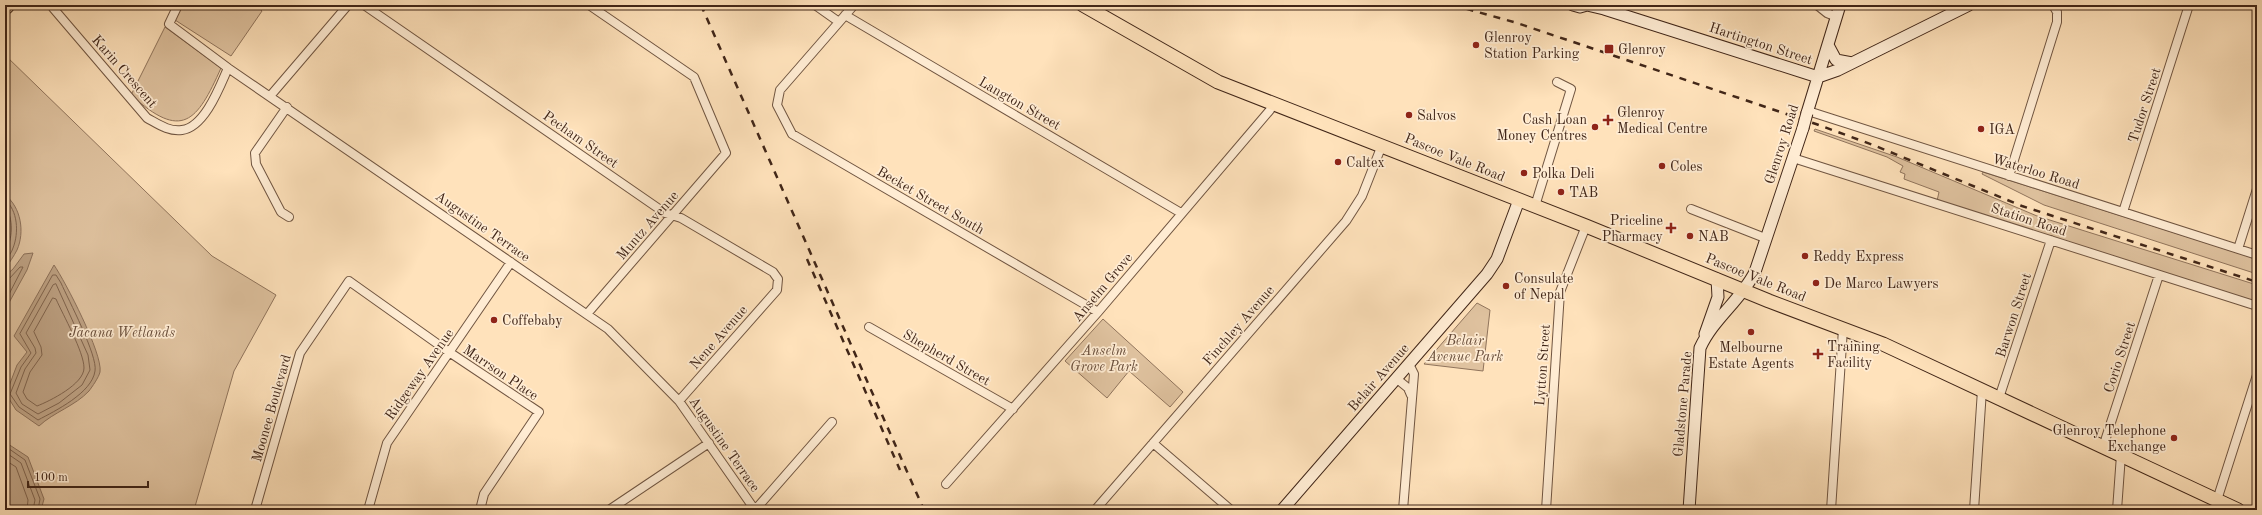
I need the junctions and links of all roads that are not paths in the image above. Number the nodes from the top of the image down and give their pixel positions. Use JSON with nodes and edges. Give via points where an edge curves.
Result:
{"nodes":[{"id":1,"x":7,"y":5,"type":"edge"},
{"id":2,"x":178,"y":5,"type":"edge"},
{"id":3,"x":348,"y":5,"type":"edge"},
{"id":4,"x":364,"y":5,"type":"edge"},
{"id":5,"x":589,"y":5,"type":"edge"},
{"id":6,"x":815,"y":5,"type":"edge"},
{"id":7,"x":854,"y":5,"type":"edge"},
{"id":8,"x":1083,"y":5,"type":"edge"},
{"id":9,"x":1573,"y":5,"type":"edge"},
{"id":10,"x":1587,"y":5,"type":"edge"},
{"id":11,"x":1817,"y":5,"type":"edge"},
{"id":12,"x":1840,"y":5,"type":"edge"},
{"id":13,"x":1969,"y":5,"type":"edge"},
{"id":14,"x":2054,"y":5,"type":"edge"},
{"id":15,"x":2189,"y":5,"type":"edge"},
{"id":16,"x":1602,"y":7,"type":"edge"},
{"id":17,"x":5,"y":8,"type":"edge"},
{"id":18,"x":53,"y":8,"type":"dead end"},
{"id":19,"x":1620,"y":9,"type":"edge"},
{"id":20,"x":1836,"y":17,"type":"junction"},
{"id":21,"x":842,"y":19,"type":"junction"},
{"id":22,"x":1828,"y":45,"type":"junction"},
{"id":23,"x":1852,"y":63,"type":"junction"},
{"id":24,"x":228,"y":68,"type":"junction"},
{"id":25,"x":1818,"y":77,"type":"junction"},
{"id":26,"x":1557,"y":82,"type":"dead end"},
{"id":27,"x":270,"y":95,"type":"junction"},
{"id":28,"x":1273,"y":103,"type":"junction"},
{"id":29,"x":287,"y":107,"type":"junction"},
{"id":30,"x":1808,"y":112,"type":"junction"},
{"id":31,"x":1382,"y":145,"type":"junction"},
{"id":32,"x":1793,"y":158,"type":"junction"},
{"id":33,"x":2009,"y":176,"type":"junction"},
{"id":34,"x":2257,"y":188,"type":"edge"},
{"id":35,"x":1519,"y":200,"type":"junction"},
{"id":36,"x":1535,"y":206,"type":"junction"},
{"id":37,"x":1691,"y":209,"type":"dead end"},
{"id":38,"x":2123,"y":212,"type":"junction"},
{"id":39,"x":1181,"y":213,"type":"junction"},
{"id":40,"x":673,"y":216,"type":"junction"},
{"id":41,"x":289,"y":217,"type":"dead end"},
{"id":42,"x":1586,"y":226,"type":"junction"},
{"id":43,"x":1766,"y":238,"type":"junction"},
{"id":44,"x":2051,"y":240,"type":"junction"},
{"id":45,"x":2238,"y":249,"type":"junction"},
{"id":46,"x":2257,"y":255,"type":"edge"},
{"id":47,"x":512,"y":262,"type":"junction"},
{"id":48,"x":2159,"y":275,"type":"junction"},
{"id":49,"x":1717,"y":279,"type":"junction"},
{"id":50,"x":777,"y":290,"type":"joint"},
{"id":51,"x":1744,"y":290,"type":"junction"},
{"id":52,"x":2257,"y":306,"type":"edge"},
{"id":53,"x":1098,"y":312,"type":"junction"},
{"id":54,"x":587,"y":314,"type":"junction"},
{"id":55,"x":869,"y":327,"type":"dead end"},
{"id":56,"x":1843,"y":329,"type":"junction"},
{"id":57,"x":1703,"y":342,"type":"junction"},
{"id":58,"x":449,"y":352,"type":"junction"},
{"id":59,"x":1409,"y":364,"type":"junction"},
{"id":60,"x":2257,"y":375,"type":"edge"},
{"id":61,"x":1397,"y":379,"type":"junction"},
{"id":62,"x":1982,"y":390,"type":"junction"},
{"id":63,"x":1411,"y":395,"type":"junction"},
{"id":64,"x":2000,"y":398,"type":"junction"},
{"id":65,"x":679,"y":402,"type":"junction"},
{"id":66,"x":1013,"y":409,"type":"junction"},
{"id":67,"x":832,"y":422,"type":"dead end"},
{"id":68,"x":709,"y":443,"type":"junction"},
{"id":69,"x":1153,"y":443,"type":"junction"},
{"id":70,"x":2103,"y":447,"type":"junction"},
{"id":71,"x":2121,"y":455,"type":"junction"},
{"id":72,"x":946,"y":484,"type":"dead end"},
{"id":73,"x":2217,"y":500,"type":"junction"},
{"id":74,"x":1283,"y":509,"type":"edge"},
{"id":75,"x":255,"y":510,"type":"edge"},
{"id":76,"x":368,"y":510,"type":"edge"},
{"id":77,"x":480,"y":510,"type":"edge"},
{"id":78,"x":609,"y":510,"type":"edge"},
{"id":79,"x":755,"y":510,"type":"edge"},
{"id":80,"x":1095,"y":510,"type":"edge"},
{"id":81,"x":1231,"y":510,"type":"edge"},
{"id":82,"x":1403,"y":510,"type":"edge"},
{"id":83,"x":1546,"y":510,"type":"edge"},
{"id":84,"x":1689,"y":510,"type":"edge"},
{"id":85,"x":1831,"y":510,"type":"edge"},
{"id":86,"x":1974,"y":510,"type":"edge"},
{"id":87,"x":2117,"y":510,"type":"edge"},
{"id":88,"x":2238,"y":510,"type":"edge"}],
"edges":[{"from":1,"to":17,"type":"highway"},
{"from":2,"to":24,"type":"street","name":"Augustine Terrace","via":[[169,24]]},
{"from":3,"to":27,"type":"street"},
{"from":4,"to":40,"type":"street","name":"Pecham Street"},
{"from":5,"to":40,"type":"street","name":"Muntz Avenue","via":[[694,77],[726,153]]},
{"from":6,"to":21,"type":"street","name":"Langton Street"},
{"from":7,"to":21,"type":"street"},
{"from":8,"to":28,"type":"main road","name":"Pascoe Vale Road","via":[[1218,82]]},
{"from":9,"to":10,"type":"street","name":"Hartington Street","via":[[1580,8]]},
{"from":10,"to":16,"type":"street","name":"Hartington Street"},
{"from":11,"to":20,"type":"street"},
{"from":12,"to":20,"type":"street","name":"Glenroy Road"},
{"from":13,"to":23,"type":"street"},
{"from":14,"to":33,"type":"street","via":[[2058,16],[2057,22]]},
{"from":15,"to":38,"type":"street","name":"Tudor Street"},
{"from":16,"to":19,"type":"street","name":"Hartington Street"},
{"from":18,"to":24,"type":"street","name":"Karin Crescent","via":[[147,118],[166,128],[182,130],[195,123],[208,110]]},
{"from":19,"to":25,"type":"street","name":"Hartington Street"},
{"from":20,"to":22,"type":"street","name":"Glenroy Road"},
{"from":21,"to":39,"type":"street","name":"Langton Street"},
{"from":21,"to":53,"type":"street","name":"Becket Street South","via":[[780,90],[776,105],[792,134]]},
{"from":22,"to":23,"type":"street","via":[[1836,60]]},
{"from":22,"to":25,"type":"street","name":"Glenroy Road"},
{"from":23,"to":25,"type":"street"},
{"from":24,"to":27,"type":"street","name":"Augustine Terrace"},
{"from":25,"to":30,"type":"street","name":"Glenroy Road"},
{"from":26,"to":36,"type":"street","via":[[1571,89]]},
{"from":27,"to":29,"type":"street","name":"Augustine Terrace"},
{"from":28,"to":31,"type":"main road","name":"Pascoe Vale Road"},
{"from":28,"to":39,"type":"street","name":"Anselm Grove","via":[[1270,110]]},
{"from":29,"to":41,"type":"street","via":[[255,153],[256,164],[281,212]]},
{"from":29,"to":47,"type":"street","name":"Augustine Terrace"},
{"from":30,"to":32,"type":"street","name":"Glenroy Road","bridge":true},
{"from":30,"to":33,"type":"street","name":"Waterloo Road"},
{"from":31,"to":35,"type":"main road","name":"Pascoe Vale Road"},
{"from":31,"to":69,"type":"street","name":"Finchley Avenue","via":[[1362,196],[1346,221]]},
{"from":32,"to":43,"type":"street","name":"Glenroy Road"},
{"from":32,"to":44,"type":"street","name":"Station Road"},
{"from":33,"to":38,"type":"street","name":"Waterloo Road"},
{"from":34,"to":45,"type":"street"},
{"from":35,"to":36,"type":"main road","name":"Pascoe Vale Road"},
{"from":35,"to":59,"type":"street","name":"Belair Avenue","via":[[1492,267]]},
{"from":36,"to":42,"type":"main road","name":"Pascoe Vale Road"},
{"from":37,"to":43,"type":"street"},
{"from":38,"to":45,"type":"street","name":"Waterloo Road"},
{"from":39,"to":53,"type":"street","name":"Anselm Grove"},
{"from":40,"to":50,"type":"street","name":"Pecham Street","via":[[681,218],[773,272],[778,280]]},
{"from":40,"to":54,"type":"street","name":"Muntz Avenue"},
{"from":42,"to":49,"type":"main road","name":"Pascoe Vale Road"},
{"from":42,"to":83,"type":"street","name":"Lytton Street","via":[[1560,292]]},
{"from":43,"to":51,"type":"street","name":"Glenroy Road","via":[[1754,272]]},
{"from":44,"to":48,"type":"street","name":"Station Road"},
{"from":44,"to":64,"type":"street","name":"Barwon Street"},
{"from":45,"to":46,"type":"street","name":"Waterloo Road"},
{"from":47,"to":54,"type":"street","name":"Augustine Terrace"},
{"from":47,"to":58,"type":"street","name":"Ridgeway Avenue"},
{"from":48,"to":52,"type":"street","name":"Station Road"},
{"from":48,"to":70,"type":"street","name":"Corio Street"},
{"from":49,"to":51,"type":"main road","name":"Pascoe Vale Road"},
{"from":49,"to":57,"type":"street","via":[[1718,297]]},
{"from":50,"to":65,"type":"street","name":"Nene Avenue"},
{"from":51,"to":56,"type":"main road","name":"Pascoe Vale Road"},
{"from":51,"to":57,"type":"street","name":"Gladstone Parade"},
{"from":53,"to":66,"type":"street","name":"Anselm Grove"},
{"from":54,"to":65,"type":"street","name":"Augustine Terrace","via":[[608,329]]},
{"from":55,"to":66,"type":"street","name":"Shepherd Street"},
{"from":56,"to":62,"type":"main road","name":"Pascoe Vale Road","via":[[1883,344]]},
{"from":56,"to":85,"type":"street"},
{"from":57,"to":84,"type":"street","name":"Gladstone Parade","via":[[1699,354]]},
{"from":58,"to":75,"type":"street","name":"Moonee Boulevard","via":[[349,281],[300,353]]},
{"from":58,"to":76,"type":"street","name":"Ridgeway Avenue","via":[[386,443]]},
{"from":58,"to":77,"type":"street","name":"Marrson Place","via":[[540,412],[484,494]]},
{"from":59,"to":61,"type":"street","name":"Belair Avenue"},
{"from":59,"to":63,"type":"street","via":[[1414,374]]},
{"from":60,"to":73,"type":"street"},
{"from":61,"to":63,"type":"street","via":[[1408,388]]},
{"from":61,"to":74,"type":"street","name":"Belair Avenue"},
{"from":62,"to":64,"type":"main road","name":"Pascoe Vale Road"},
{"from":62,"to":86,"type":"street"},
{"from":63,"to":82,"type":"street"},
{"from":64,"to":70,"type":"main road","name":"Pascoe Vale Road"},
{"from":65,"to":68,"type":"street","name":"Augustine Terrace"},
{"from":66,"to":72,"type":"street","name":"Anselm Grove"},
{"from":67,"to":79,"type":"street"},
{"from":68,"to":78,"type":"street"},
{"from":68,"to":79,"type":"street","name":"Augustine Terrace"},
{"from":69,"to":80,"type":"street","name":"Finchley Avenue"},
{"from":69,"to":81,"type":"street"},
{"from":70,"to":71,"type":"main road","name":"Pascoe Vale Road"},
{"from":71,"to":73,"type":"main road","name":"Pascoe Vale Road"},
{"from":71,"to":87,"type":"street"},
{"from":73,"to":88,"type":"main road","name":"Pascoe Vale Road"}]}
